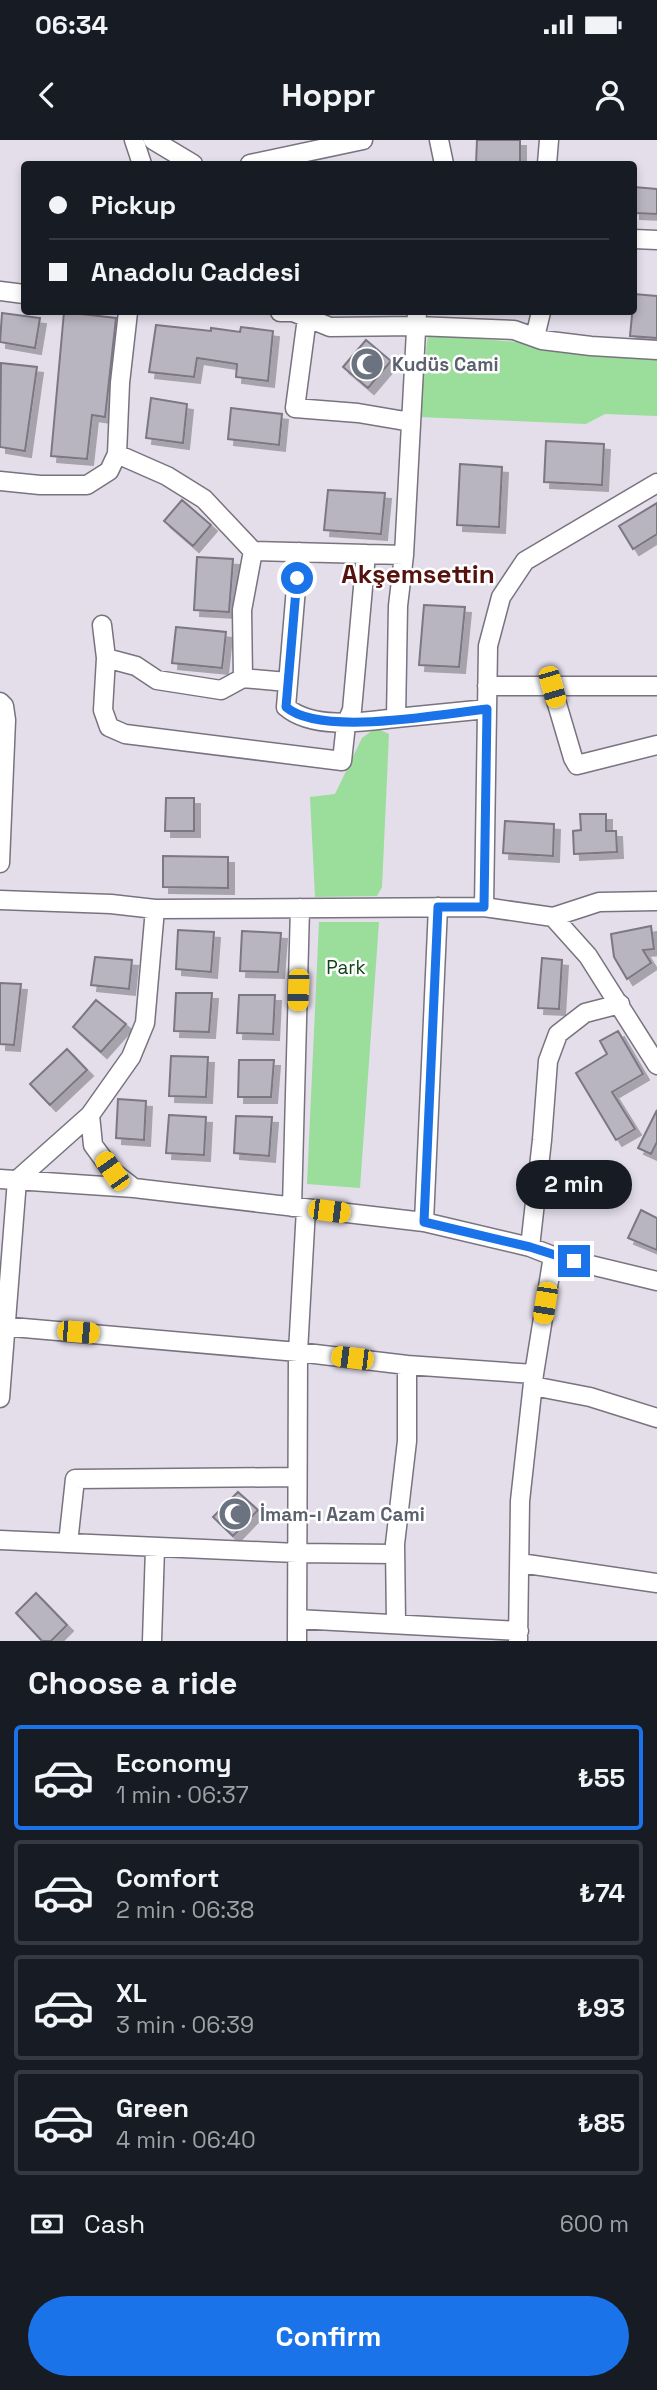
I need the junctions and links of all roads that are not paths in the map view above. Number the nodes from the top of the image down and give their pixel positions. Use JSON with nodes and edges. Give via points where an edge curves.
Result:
{"nodes":[{"id":1,"x":134,"y":140,"type":"edge"},
{"id":2,"x":153,"y":140,"type":"edge"},
{"id":3,"x":363,"y":140,"type":"edge"},
{"id":4,"x":439,"y":140,"type":"edge"},
{"id":5,"x":549,"y":140,"type":"edge"},
{"id":6,"x":141,"y":161,"type":"edge"},
{"id":7,"x":188,"y":161,"type":"edge"},
{"id":8,"x":264,"y":161,"type":"edge"},
{"id":9,"x":443,"y":161,"type":"edge"},
{"id":10,"x":547,"y":161,"type":"edge"},
{"id":11,"x":637,"y":239,"type":"edge"},
{"id":12,"x":657,"y":240,"type":"edge"},
{"id":13,"x":0,"y":291,"type":"edge"},
{"id":14,"x":21,"y":294,"type":"edge"},
{"id":15,"x":128,"y":315,"type":"edge"},
{"id":16,"x":300,"y":315,"type":"edge"},
{"id":17,"x":540,"y":315,"type":"edge"},
{"id":18,"x":307,"y":318,"type":"junction"},
{"id":19,"x":416,"y":319,"type":"edge"},
{"id":20,"x":535,"y":337,"type":"junction"},
{"id":21,"x":657,"y":350,"type":"edge"},
{"id":22,"x":411,"y":422,"type":"junction"},
{"id":23,"x":117,"y":454,"type":"junction"},
{"id":24,"x":0,"y":481,"type":"edge"},
{"id":25,"x":657,"y":483,"type":"edge"},
{"id":26,"x":253,"y":551,"type":"junction"},
{"id":27,"x":299,"y":552,"type":"junction"},
{"id":28,"x":366,"y":554,"type":"junction"},
{"id":29,"x":404,"y":555,"type":"junction"},
{"id":30,"x":102,"y":625,"type":"dead end"},
{"id":31,"x":106,"y":658,"type":"junction"},
{"id":32,"x":243,"y":678,"type":"junction"},
{"id":33,"x":287,"y":682,"type":"junction"},
{"id":34,"x":487,"y":686,"type":"junction"},
{"id":35,"x":657,"y":686,"type":"edge"},
{"id":36,"x":552,"y":687,"type":"junction"},
{"id":37,"x":0,"y":702,"type":"edge"},
{"id":38,"x":487,"y":709,"type":"junction"},
{"id":39,"x":397,"y":718,"type":"junction"},
{"id":40,"x":346,"y":724,"type":"junction"},
{"id":41,"x":657,"y":745,"type":"edge"},
{"id":42,"x":0,"y":863,"type":"edge"},
{"id":43,"x":0,"y":900,"type":"edge"},
{"id":44,"x":657,"y":901,"type":"edge"},
{"id":45,"x":438,"y":907,"type":"junction"},
{"id":46,"x":484,"y":907,"type":"junction"},
{"id":47,"x":300,"y":908,"type":"junction"},
{"id":48,"x":155,"y":909,"type":"junction"},
{"id":49,"x":553,"y":917,"type":"junction"},
{"id":50,"x":620,"y":1004,"type":"junction"},
{"id":51,"x":657,"y":1065,"type":"edge"},
{"id":52,"x":90,"y":1115,"type":"junction"},
{"id":53,"x":8,"y":1180,"type":"edge"},
{"id":54,"x":134,"y":1188,"type":"junction"},
{"id":55,"x":299,"y":1208,"type":"junction"},
{"id":56,"x":424,"y":1222,"type":"junction"},
{"id":57,"x":530,"y":1247,"type":"junction"},
{"id":58,"x":553,"y":1256,"type":"junction"},
{"id":59,"x":657,"y":1281,"type":"edge"},
{"id":60,"x":3,"y":1326,"type":"edge"},
{"id":61,"x":298,"y":1352,"type":"junction"},
{"id":62,"x":407,"y":1365,"type":"junction"},
{"id":63,"x":533,"y":1380,"type":"junction"},
{"id":64,"x":0,"y":1398,"type":"edge"},
{"id":65,"x":657,"y":1418,"type":"edge"},
{"id":66,"x":297,"y":1478,"type":"junction"},
{"id":67,"x":0,"y":1540,"type":"edge"},
{"id":68,"x":68,"y":1543,"type":"junction"},
{"id":69,"x":155,"y":1548,"type":"junction"},
{"id":70,"x":297,"y":1553,"type":"junction"},
{"id":71,"x":395,"y":1554,"type":"junction"},
{"id":72,"x":520,"y":1563,"type":"junction"},
{"id":73,"x":657,"y":1583,"type":"edge"},
{"id":74,"x":297,"y":1619,"type":"junction"},
{"id":75,"x":396,"y":1624,"type":"junction"},
{"id":76,"x":519,"y":1636,"type":"edge"},
{"id":77,"x":152,"y":1641,"type":"edge"},
{"id":78,"x":297,"y":1641,"type":"edge"}],
"edges":[{"from":1,"to":6,"type":"street"},
{"from":2,"to":7,"type":"street"},
{"from":3,"to":8,"type":"street"},
{"from":4,"to":9,"type":"street"},
{"from":5,"to":10,"type":"street"},
{"from":11,"to":12,"type":"street"},
{"from":13,"to":14,"type":"street"},
{"from":15,"to":23,"type":"street"},
{"from":16,"to":18,"type":"street"},
{"from":17,"to":20,"type":"street"},
{"from":18,"to":19,"type":"street","via":[[330,327]]},
{"from":18,"to":22,"type":"street","via":[[295,408]]},
{"from":19,"to":20,"type":"street","via":[[514,330]]},
{"from":19,"to":22,"type":"street"},
{"from":20,"to":21,"type":"street"},
{"from":22,"to":29,"type":"street"},
{"from":23,"to":24,"type":"street","via":[[109,471],[87,485]]},
{"from":23,"to":26,"type":"street","via":[[204,499]]},
{"from":25,"to":34,"type":"street","via":[[525,561],[500,597],[488,646]]},
{"from":26,"to":27,"type":"street"},
{"from":26,"to":32,"type":"street","via":[[243,610]]},
{"from":27,"to":28,"type":"street"},
{"from":27,"to":33,"type":"street"},
{"from":28,"to":29,"type":"street"},
{"from":28,"to":40,"type":"street","via":[[352,710]]},
{"from":29,"to":39,"type":"street","via":[[398,606]]},
{"from":30,"to":31,"type":"street"},
{"from":31,"to":32,"type":"street","via":[[136,666],[157,680],[221,690]]},
{"from":31,"to":40,"type":"street","via":[[103,710],[109,727],[125,734],[342,761]]},
{"from":32,"to":33,"type":"street"},
{"from":33,"to":40,"type":"street","via":[[286,707],[296,716]]},
{"from":34,"to":36,"type":"street"},
{"from":34,"to":38,"type":"street"},
{"from":35,"to":36,"type":"street"},
{"from":36,"to":41,"type":"street","via":[[577,765]]},
{"from":37,"to":42,"type":"street","via":[[6,720]]},
{"from":38,"to":39,"type":"street"},
{"from":38,"to":46,"type":"street"},
{"from":39,"to":40,"type":"street"},
{"from":43,"to":48,"type":"street"},
{"from":44,"to":49,"type":"street","via":[[599,902]]},
{"from":45,"to":46,"type":"street"},
{"from":45,"to":47,"type":"street"},
{"from":45,"to":56,"type":"street"},
{"from":46,"to":49,"type":"street"},
{"from":47,"to":48,"type":"street"},
{"from":47,"to":55,"type":"street"},
{"from":48,"to":52,"type":"street","via":[[145,1023],[131,1057]]},
{"from":49,"to":50,"type":"street","via":[[588,956]]},
{"from":50,"to":51,"type":"street"},
{"from":50,"to":57,"type":"street","via":[[585,1013],[558,1034],[548,1061]]},
{"from":52,"to":53,"type":"street"},
{"from":52,"to":54,"type":"street","via":[[93,1145],[112,1171]]},
{"from":53,"to":54,"type":"street"},
{"from":53,"to":60,"type":"street"},
{"from":54,"to":55,"type":"street"},
{"from":55,"to":56,"type":"street"},
{"from":55,"to":61,"type":"street"},
{"from":56,"to":57,"type":"street"},
{"from":57,"to":58,"type":"street"},
{"from":58,"to":59,"type":"street"},
{"from":58,"to":63,"type":"street"},
{"from":60,"to":61,"type":"street"},
{"from":60,"to":64,"type":"street"},
{"from":61,"to":62,"type":"street"},
{"from":61,"to":66,"type":"street"},
{"from":62,"to":63,"type":"street"},
{"from":62,"to":71,"type":"street","via":[[407,1441]]},
{"from":63,"to":65,"type":"street"},
{"from":63,"to":72,"type":"street","via":[[520,1501]]},
{"from":66,"to":68,"type":"street","via":[[75,1479]]},
{"from":66,"to":70,"type":"street"},
{"from":67,"to":68,"type":"street"},
{"from":68,"to":69,"type":"street"},
{"from":69,"to":70,"type":"street"},
{"from":69,"to":77,"type":"street"},
{"from":70,"to":71,"type":"street"},
{"from":70,"to":74,"type":"street"},
{"from":71,"to":75,"type":"street"},
{"from":72,"to":73,"type":"street"},
{"from":72,"to":76,"type":"street"},
{"from":74,"to":75,"type":"street"},
{"from":74,"to":78,"type":"street"},
{"from":75,"to":76,"type":"street"}]}
